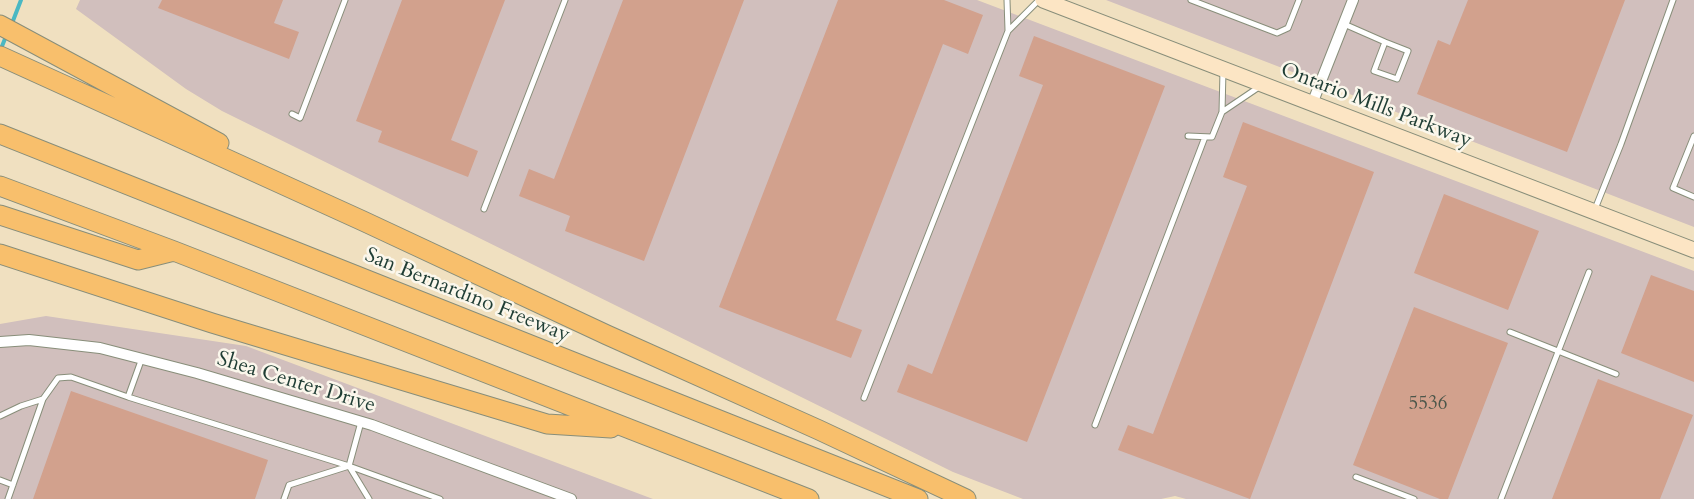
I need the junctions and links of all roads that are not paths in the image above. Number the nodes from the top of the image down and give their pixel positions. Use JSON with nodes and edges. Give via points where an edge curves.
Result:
{"nodes":[{"id":1,"x":345,"y":0,"type":"edge"},
{"id":2,"x":564,"y":0,"type":"edge"},
{"id":3,"x":1007,"y":0,"type":"edge"},
{"id":4,"x":1039,"y":0,"type":"edge"},
{"id":5,"x":1043,"y":0,"type":"edge"},
{"id":6,"x":1191,"y":0,"type":"edge"},
{"id":7,"x":1299,"y":0,"type":"edge"},
{"id":8,"x":1353,"y":0,"type":"edge"},
{"id":9,"x":1673,"y":0,"type":"edge"},
{"id":10,"x":1343,"y":24,"type":"junction"},
{"id":11,"x":0,"y":25,"type":"edge"},
{"id":12,"x":1008,"y":31,"type":"junction"},
{"id":13,"x":1385,"y":42,"type":"junction"},
{"id":14,"x":0,"y":56,"type":"edge"},
{"id":15,"x":1223,"y":69,"type":"junction"},
{"id":16,"x":1262,"y":84,"type":"junction"},
{"id":17,"x":1312,"y":104,"type":"junction"},
{"id":18,"x":1222,"y":112,"type":"junction"},
{"id":19,"x":292,"y":114,"type":"dead end"},
{"id":20,"x":1188,"y":136,"type":"dead end"},
{"id":21,"x":1204,"y":136,"type":"junction"},
{"id":22,"x":1694,"y":136,"type":"edge"},
{"id":23,"x":6,"y":137,"type":"edge"},
{"id":24,"x":0,"y":186,"type":"edge"},
{"id":25,"x":1694,"y":197,"type":"edge"},
{"id":26,"x":484,"y":209,"type":"dead end"},
{"id":27,"x":1594,"y":212,"type":"junction"},
{"id":28,"x":0,"y":215,"type":"edge"},
{"id":29,"x":363,"y":221,"type":"junction"},
{"id":30,"x":1694,"y":250,"type":"edge"},
{"id":31,"x":174,"y":251,"type":"junction"},
{"id":32,"x":0,"y":254,"type":"edge"},
{"id":33,"x":1589,"y":272,"type":"dead end"},
{"id":34,"x":1510,"y":332,"type":"dead end"},
{"id":35,"x":0,"y":342,"type":"edge"},
{"id":36,"x":1558,"y":351,"type":"junction"},
{"id":37,"x":142,"y":358,"type":"junction"},
{"id":38,"x":1616,"y":374,"type":"dead end"},
{"id":39,"x":128,"y":397,"type":"junction"},
{"id":40,"x":864,"y":398,"type":"dead end"},
{"id":41,"x":43,"y":399,"type":"junction"},
{"id":42,"x":0,"y":416,"type":"edge"},
{"id":43,"x":362,"y":422,"type":"junction"},
{"id":44,"x":1095,"y":425,"type":"dead end"},
{"id":45,"x":630,"y":429,"type":"junction"},
{"id":46,"x":349,"y":466,"type":"junction"},
{"id":47,"x":1356,"y":476,"type":"dead end"},
{"id":48,"x":0,"y":480,"type":"edge"},
{"id":49,"x":13,"y":485,"type":"junction"},
{"id":50,"x":8,"y":499,"type":"edge"},
{"id":51,"x":284,"y":499,"type":"edge"},
{"id":52,"x":369,"y":499,"type":"edge"},
{"id":53,"x":440,"y":499,"type":"edge"},
{"id":54,"x":571,"y":499,"type":"edge"},
{"id":55,"x":808,"y":499,"type":"edge"},
{"id":56,"x":918,"y":499,"type":"edge"},
{"id":57,"x":966,"y":499,"type":"edge"},
{"id":58,"x":1414,"y":499,"type":"edge"},
{"id":59,"x":1501,"y":499,"type":"edge"}],
"edges":[{"from":1,"to":19,"type":"lane","via":[[300,118]]},
{"from":2,"to":26,"type":"lane"},
{"from":3,"to":12,"type":"lane"},
{"from":4,"to":12,"type":"lane"},
{"from":5,"to":15,"type":"main road","name":"Ontario Mills Parkway"},
{"from":6,"to":7,"type":"lane","via":[[1277,33],[1288,28]]},
{"from":8,"to":10,"type":"street"},
{"from":9,"to":27,"type":"lane"},
{"from":10,"to":13,"type":"lane"},
{"from":10,"to":17,"type":"street"},
{"from":11,"to":29,"type":"highway"},
{"from":12,"to":40,"type":"lane"},
{"from":13,"to":13,"type":"lane","via":[[1408,51],[1396,79],[1374,71]]},
{"from":14,"to":29,"type":"highway"},
{"from":15,"to":16,"type":"main road","name":"Ontario Mills Parkway"},
{"from":15,"to":18,"type":"lane"},
{"from":16,"to":17,"type":"main road","name":"Ontario Mills Parkway"},
{"from":16,"to":18,"type":"lane"},
{"from":17,"to":27,"type":"main road","name":"Ontario Mills Parkway"},
{"from":18,"to":21,"type":"lane","via":[[1212,137]]},
{"from":20,"to":21,"type":"lane"},
{"from":21,"to":44,"type":"lane"},
{"from":22,"to":25,"type":"lane","via":[[1673,188]]},
{"from":23,"to":56,"type":"highway","name":"San Bernardino Freeway"},
{"from":24,"to":31,"type":"highway"},
{"from":27,"to":30,"type":"main road","name":"Ontario Mills Parkway"},
{"from":28,"to":31,"type":"highway","via":[[138,260]]},
{"from":29,"to":57,"type":"highway"},
{"from":31,"to":45,"type":"highway"},
{"from":32,"to":45,"type":"highway","via":[[212,323],[547,424]]},
{"from":33,"to":36,"type":"lane"},
{"from":34,"to":36,"type":"lane"},
{"from":35,"to":37,"type":"street","name":"Shea Center Drive","via":[[29,340],[100,348]]},
{"from":36,"to":38,"type":"lane"},
{"from":36,"to":59,"type":"lane"},
{"from":37,"to":39,"type":"lane"},
{"from":37,"to":43,"type":"street","name":"Shea Center Drive"},
{"from":39,"to":41,"type":"lane","via":[[71,377],[58,378]]},
{"from":39,"to":46,"type":"lane"},
{"from":41,"to":42,"type":"lane"},
{"from":41,"to":49,"type":"lane"},
{"from":43,"to":46,"type":"lane"},
{"from":43,"to":54,"type":"street","name":"Shea Center Drive"},
{"from":45,"to":55,"type":"highway"},
{"from":46,"to":51,"type":"lane","via":[[289,485]]},
{"from":46,"to":52,"type":"lane"},
{"from":46,"to":53,"type":"lane"},
{"from":47,"to":58,"type":"lane"},
{"from":48,"to":49,"type":"lane"},
{"from":49,"to":50,"type":"lane"}]}
